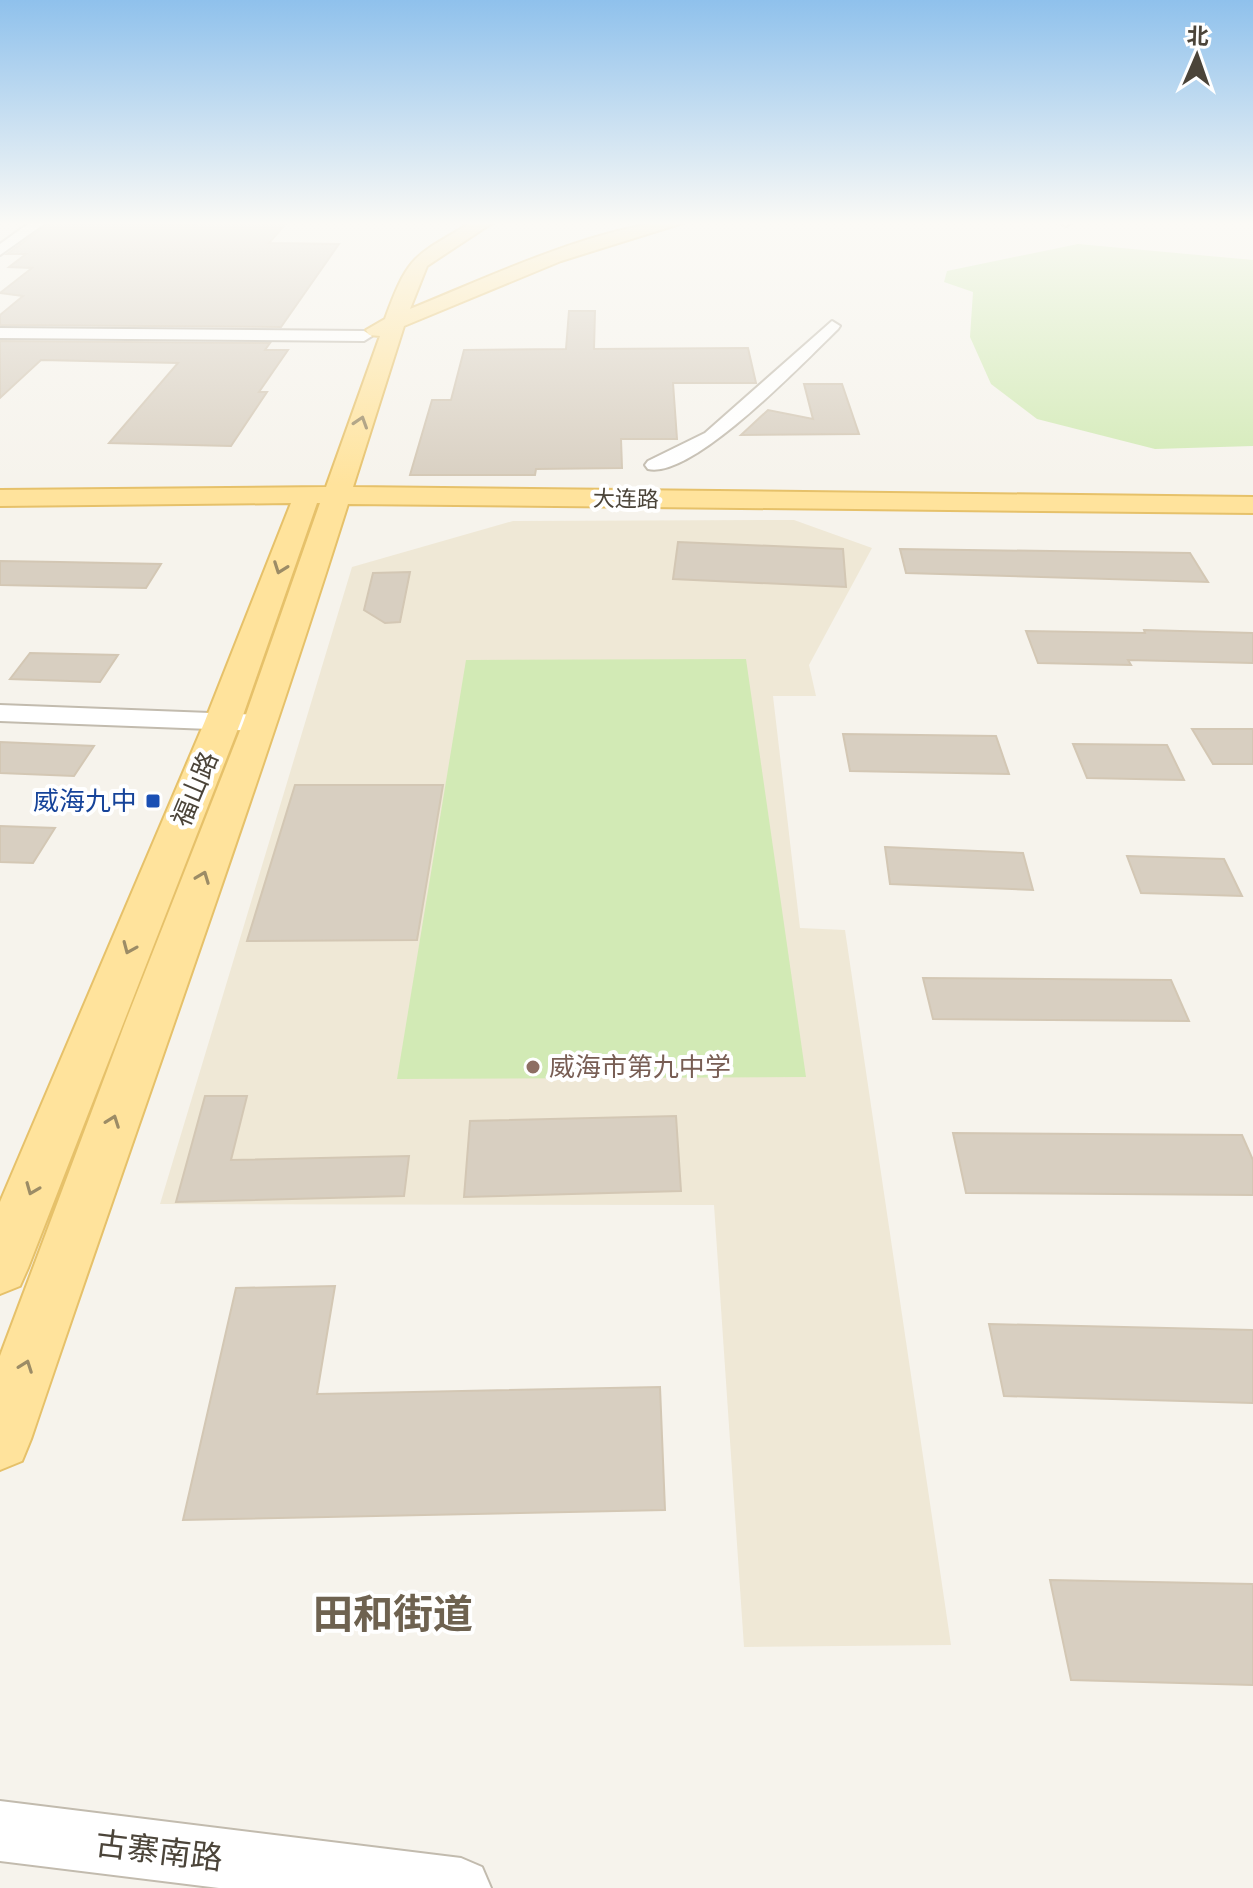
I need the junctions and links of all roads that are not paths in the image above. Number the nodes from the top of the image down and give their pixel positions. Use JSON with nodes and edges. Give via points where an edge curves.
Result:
{"nodes":[{"id":1,"x":387,"y":309,"type":"edge"},
{"id":2,"x":414,"y":309,"type":"edge"},
{"id":3,"x":377,"y":323,"type":"junction"},
{"id":4,"x":832,"y":326,"type":"dead end"},
{"id":5,"x":0,"y":333,"type":"edge"},
{"id":6,"x":354,"y":364,"type":"dead end"},
{"id":7,"x":655,"y":465,"type":"dead end"},
{"id":8,"x":320,"y":488,"type":"junction"},
{"id":9,"x":0,"y":498,"type":"edge"},
{"id":10,"x":1253,"y":505,"type":"edge"},
{"id":11,"x":0,"y":713,"type":"edge"},
{"id":12,"x":242,"y":722,"type":"junction"},
{"id":13,"x":0,"y":1268,"type":"edge"},
{"id":14,"x":0,"y":1439,"type":"edge"},
{"id":15,"x":0,"y":1831,"type":"edge"},
{"id":16,"x":461,"y":1888,"type":"edge"}],
"edges":[{"from":1,"to":3,"type":"main road"},
{"from":2,"to":3,"type":"main road"},
{"from":3,"to":5,"type":"street"},
{"from":3,"to":6,"type":"main road"},
{"from":8,"to":3,"type":"main road","name":"福山路","one_way":true},
{"from":4,"to":7,"type":"street","via":[[712,437]]},
{"from":8,"to":9,"type":"main road","name":"大连路"},
{"from":8,"to":10,"type":"main road","name":"大连路"},
{"from":8,"to":12,"type":"main road","name":"福山路"},
{"from":11,"to":12,"type":"street"},
{"from":12,"to":13,"type":"main road","name":"福山路","one_way":true},
{"from":14,"to":12,"type":"main road","one_way":true,"via":[[148,1023]]},
{"from":15,"to":16,"type":"street","name":"古寨南路"}]}
